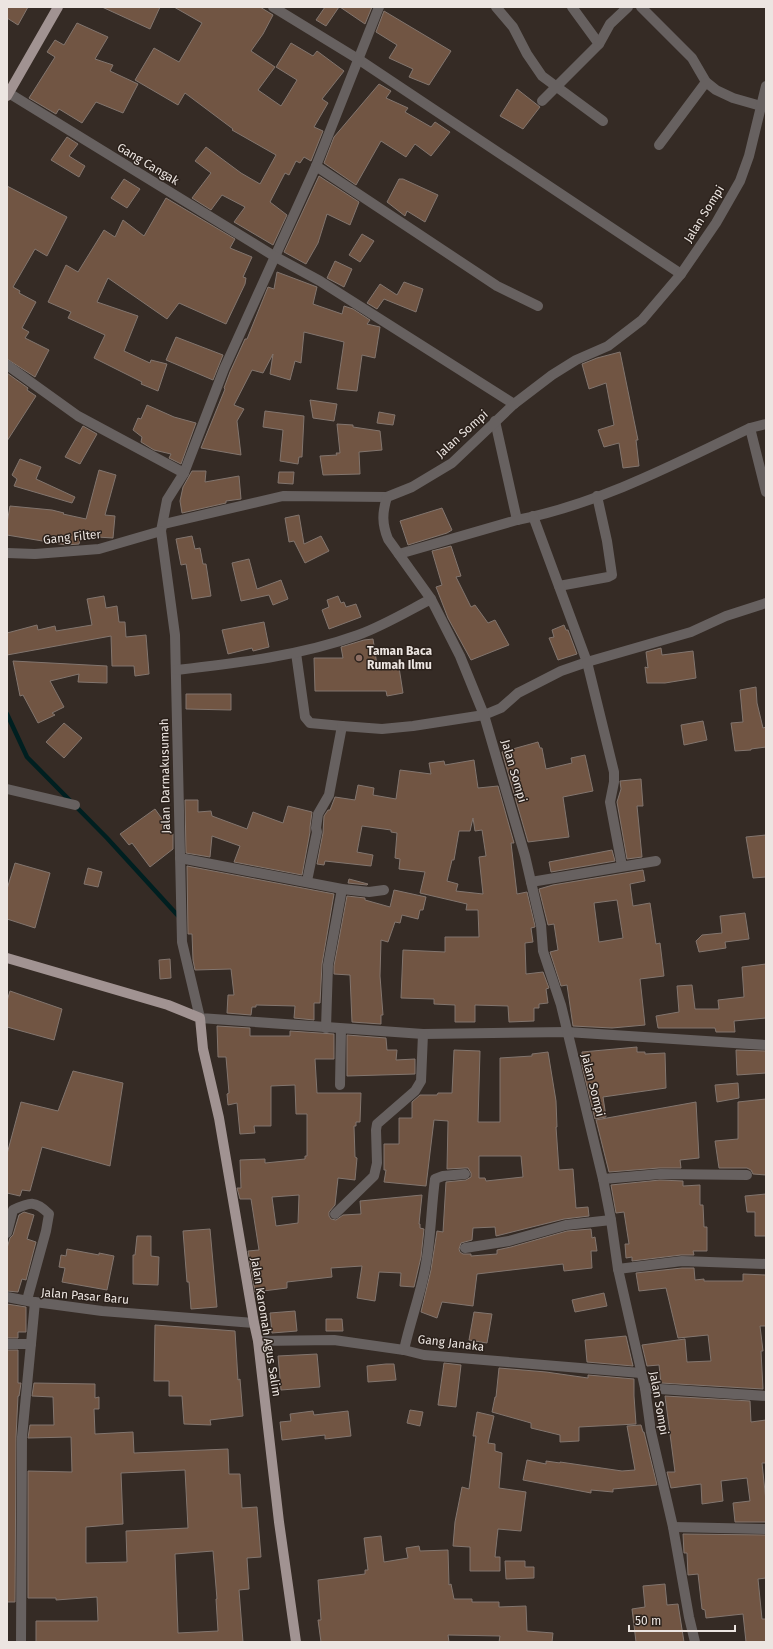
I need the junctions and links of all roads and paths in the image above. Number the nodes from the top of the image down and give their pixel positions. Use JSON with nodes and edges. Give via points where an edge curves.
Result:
{"nodes":[{"id":1,"x":58,"y":7,"type":"edge"},
{"id":2,"x":273,"y":7,"type":"edge"},
{"id":3,"x":379,"y":7,"type":"edge"},
{"id":4,"x":496,"y":7,"type":"edge"},
{"id":5,"x":572,"y":7,"type":"edge"},
{"id":6,"x":628,"y":7,"type":"edge"},
{"id":7,"x":641,"y":7,"type":"edge"},
{"id":8,"x":599,"y":44,"type":"junction"},
{"id":9,"x":358,"y":59,"type":"junction"},
{"id":10,"x":706,"y":82,"type":"junction"},
{"id":11,"x":766,"y":86,"type":"edge"},
{"id":12,"x":556,"y":87,"type":"junction"},
{"id":13,"x":8,"y":94,"type":"edge"},
{"id":14,"x":542,"y":101,"type":"dead end"},
{"id":15,"x":761,"y":106,"type":"junction"},
{"id":16,"x":603,"y":121,"type":"dead end"},
{"id":17,"x":659,"y":145,"type":"dead end"},
{"id":18,"x":316,"y":166,"type":"junction"},
{"id":19,"x":274,"y":256,"type":"junction"},
{"id":20,"x":681,"y":274,"type":"junction"},
{"id":21,"x":538,"y":306,"type":"dead end"},
{"id":22,"x":7,"y":365,"type":"edge"},
{"id":23,"x":514,"y":404,"type":"junction"},
{"id":24,"x":495,"y":421,"type":"junction"},
{"id":25,"x":766,"y":424,"type":"edge"},
{"id":26,"x":750,"y":428,"type":"junction"},
{"id":27,"x":184,"y":473,"type":"junction"},
{"id":28,"x":766,"y":492,"type":"edge"},
{"id":29,"x":597,"y":496,"type":"junction"},
{"id":30,"x":387,"y":497,"type":"junction"},
{"id":31,"x":533,"y":516,"type":"junction"},
{"id":32,"x":517,"y":520,"type":"junction"},
{"id":33,"x":162,"y":528,"type":"junction"},
{"id":34,"x":7,"y":553,"type":"edge"},
{"id":35,"x":399,"y":554,"type":"junction"},
{"id":36,"x":559,"y":586,"type":"junction"},
{"id":37,"x":431,"y":599,"type":"junction"},
{"id":38,"x":766,"y":603,"type":"edge"},
{"id":39,"x":296,"y":653,"type":"junction"},
{"id":40,"x":587,"y":662,"type":"junction"},
{"id":41,"x":176,"y":670,"type":"junction"},
{"id":42,"x":484,"y":715,"type":"junction"},
{"id":43,"x":342,"y":726,"type":"junction"},
{"id":44,"x":7,"y":789,"type":"edge"},
{"id":45,"x":75,"y":805,"type":"dead end"},
{"id":46,"x":180,"y":858,"type":"junction"},
{"id":47,"x":656,"y":861,"type":"dead end"},
{"id":48,"x":622,"y":866,"type":"junction"},
{"id":49,"x":307,"y":881,"type":"junction"},
{"id":50,"x":531,"y":882,"type":"junction"},
{"id":51,"x":342,"y":889,"type":"junction"},
{"id":52,"x":384,"y":890,"type":"dead end"},
{"id":53,"x":7,"y":958,"type":"edge"},
{"id":54,"x":200,"y":1018,"type":"junction"},
{"id":55,"x":326,"y":1028,"type":"junction"},
{"id":56,"x":341,"y":1029,"type":"junction"},
{"id":57,"x":567,"y":1032,"type":"junction"},
{"id":58,"x":423,"y":1034,"type":"junction"},
{"id":59,"x":766,"y":1045,"type":"edge"},
{"id":60,"x":340,"y":1085,"type":"dead end"},
{"id":61,"x":465,"y":1174,"type":"dead end"},
{"id":62,"x":747,"y":1175,"type":"dead end"},
{"id":63,"x":603,"y":1179,"type":"junction"},
{"id":64,"x":335,"y":1214,"type":"dead end"},
{"id":65,"x":611,"y":1220,"type":"junction"},
{"id":66,"x":7,"y":1233,"type":"edge"},
{"id":67,"x":465,"y":1248,"type":"dead end"},
{"id":68,"x":766,"y":1264,"type":"edge"},
{"id":69,"x":618,"y":1269,"type":"junction"},
{"id":70,"x":7,"y":1297,"type":"edge"},
{"id":71,"x":31,"y":1301,"type":"junction"},
{"id":72,"x":254,"y":1323,"type":"junction"},
{"id":73,"x":258,"y":1340,"type":"junction"},
{"id":74,"x":7,"y":1344,"type":"edge"},
{"id":75,"x":31,"y":1344,"type":"junction"},
{"id":76,"x":404,"y":1350,"type":"junction"},
{"id":77,"x":641,"y":1373,"type":"junction"},
{"id":78,"x":645,"y":1388,"type":"junction"},
{"id":79,"x":766,"y":1396,"type":"edge"},
{"id":80,"x":673,"y":1527,"type":"junction"},
{"id":81,"x":766,"y":1529,"type":"edge"},
{"id":82,"x":21,"y":1642,"type":"edge"},
{"id":83,"x":296,"y":1642,"type":"edge"},
{"id":84,"x":695,"y":1642,"type":"edge"}],
"edges":[{"from":1,"to":13,"type":"main road"},
{"from":2,"to":9,"type":"street"},
{"from":3,"to":9,"type":"street","name":"Jalan Darmakusumah"},
{"from":4,"to":12,"type":"street","via":[[513,27],[542,76]]},
{"from":5,"to":8,"type":"street"},
{"from":6,"to":8,"type":"street","via":[[610,24]]},
{"from":7,"to":10,"type":"street","via":[[692,58]]},
{"from":8,"to":12,"type":"street"},
{"from":9,"to":18,"type":"street","name":"Jalan Darmakusumah"},
{"from":9,"to":20,"type":"street"},
{"from":10,"to":15,"type":"street","via":[[733,98]]},
{"from":10,"to":17,"type":"street"},
{"from":11,"to":15,"type":"street","name":"Jalan Sompi"},
{"from":12,"to":14,"type":"street"},
{"from":12,"to":16,"type":"street"},
{"from":13,"to":19,"type":"street","name":"Gang Cangak"},
{"from":15,"to":20,"type":"street","name":"Jalan Sompi","via":[[749,156],[740,180],[716,223]]},
{"from":18,"to":19,"type":"street","name":"Jalan Darmakusumah"},
{"from":18,"to":21,"type":"street","via":[[497,286]]},
{"from":19,"to":23,"type":"street","name":"Gang Cangak","via":[[320,281]]},
{"from":19,"to":27,"type":"street","name":"Jalan Darmakusumah","via":[[224,369]]},
{"from":20,"to":23,"type":"street","name":"Jalan Sompi","via":[[642,320],[625,334],[608,346],[552,374]]},
{"from":22,"to":27,"type":"street","via":[[78,416]]},
{"from":23,"to":24,"type":"street","name":"Jalan Sompi"},
{"from":24,"to":30,"type":"street","name":"Jalan Sompi","via":[[452,463],[412,487]]},
{"from":24,"to":32,"type":"street"},
{"from":25,"to":26,"type":"street"},
{"from":26,"to":28,"type":"street"},
{"from":26,"to":29,"type":"street","via":[[648,476]]},
{"from":27,"to":33,"type":"street","name":"Jalan Darmakusumah","via":[[167,500]]},
{"from":29,"to":31,"type":"street"},
{"from":29,"to":36,"type":"street","via":[[612,575]]},
{"from":30,"to":33,"type":"street","name":"Gang Filter","via":[[283,496]]},
{"from":30,"to":35,"type":"street","name":"Jalan Sompi","via":[[383,511],[384,528],[388,539]]},
{"from":31,"to":32,"type":"street"},
{"from":31,"to":36,"type":"street"},
{"from":32,"to":35,"type":"street"},
{"from":33,"to":34,"type":"street","name":"Gang Filter","via":[[99,549],[35,554]]},
{"from":33,"to":41,"type":"street","name":"Jalan Darmakusumah","via":[[175,635]]},
{"from":35,"to":37,"type":"street","name":"Jalan Sompi"},
{"from":36,"to":40,"type":"street"},
{"from":37,"to":39,"type":"street","via":[[359,635]]},
{"from":37,"to":42,"type":"street","name":"Jalan Sompi","via":[[460,656]]},
{"from":38,"to":40,"type":"street","via":[[726,616],[691,632]]},
{"from":39,"to":41,"type":"street"},
{"from":39,"to":43,"type":"street","via":[[306,721]]},
{"from":40,"to":42,"type":"street","via":[[561,671],[518,693],[501,708]]},
{"from":40,"to":48,"type":"street","via":[[614,772],[610,802]]},
{"from":41,"to":46,"type":"street","name":"Jalan Darmakusumah"},
{"from":42,"to":43,"type":"street","via":[[382,729]]},
{"from":42,"to":50,"type":"street","name":"Jalan Sompi"},
{"from":43,"to":49,"type":"street","via":[[329,795],[318,814]]},
{"from":44,"to":45,"type":"street"},
{"from":46,"to":49,"type":"street"},
{"from":46,"to":54,"type":"street","name":"Jalan Darmakusumah","via":[[182,942]]},
{"from":47,"to":48,"type":"street"},
{"from":48,"to":50,"type":"street"},
{"from":49,"to":51,"type":"street"},
{"from":50,"to":57,"type":"street","name":"Jalan Sompi","via":[[541,925],[543,951]]},
{"from":51,"to":52,"type":"street","via":[[369,892]]},
{"from":51,"to":55,"type":"street","via":[[328,965]]},
{"from":53,"to":54,"type":"main road","via":[[168,1005]]},
{"from":54,"to":55,"type":"street"},
{"from":54,"to":72,"type":"main road","name":"Jalan Karomah Agus Salim","via":[[203,1049],[219,1118]]},
{"from":55,"to":56,"type":"street"},
{"from":56,"to":58,"type":"street"},
{"from":56,"to":60,"type":"street"},
{"from":57,"to":58,"type":"street"},
{"from":57,"to":59,"type":"street"},
{"from":57,"to":63,"type":"street","name":"Jalan Sompi"},
{"from":58,"to":64,"type":"street","via":[[421,1081],[415,1091],[377,1124],[377,1163],[374,1176]]},
{"from":61,"to":76,"type":"street","via":[[435,1179],[425,1269]]},
{"from":62,"to":63,"type":"street","via":[[660,1174]]},
{"from":63,"to":65,"type":"street","name":"Jalan Sompi"},
{"from":65,"to":67,"type":"street","via":[[566,1225],[509,1241]]},
{"from":65,"to":69,"type":"street","name":"Jalan Sompi"},
{"from":66,"to":71,"type":"street","via":[[13,1210],[26,1204],[33,1203],[49,1214]]},
{"from":68,"to":69,"type":"street","via":[[682,1261]]},
{"from":69,"to":77,"type":"street","name":"Jalan Sompi"},
{"from":70,"to":71,"type":"street"},
{"from":71,"to":72,"type":"street","name":"Jalan Pasar Baru","via":[[102,1311]]},
{"from":71,"to":75,"type":"street","name":"Jalan Pasar Baru"},
{"from":72,"to":73,"type":"main road","name":"Jalan Karomah Agus Salim"},
{"from":73,"to":76,"type":"street","name":"Gang Janaka","via":[[334,1340]]},
{"from":73,"to":83,"type":"main road","name":"Jalan Karomah Agus Salim","via":[[278,1522]]},
{"from":74,"to":75,"type":"street"},
{"from":75,"to":82,"type":"street","name":"Jalan Pasar Baru","via":[[22,1437]]},
{"from":76,"to":77,"type":"street","name":"Gang Janaka","via":[[424,1355]]},
{"from":77,"to":78,"type":"street","name":"Jalan Sompi"},
{"from":78,"to":79,"type":"street"},
{"from":78,"to":80,"type":"street","name":"Jalan Sompi","via":[[651,1432]]},
{"from":80,"to":81,"type":"street"},
{"from":80,"to":84,"type":"street","name":"Jalan Sompi"}]}
